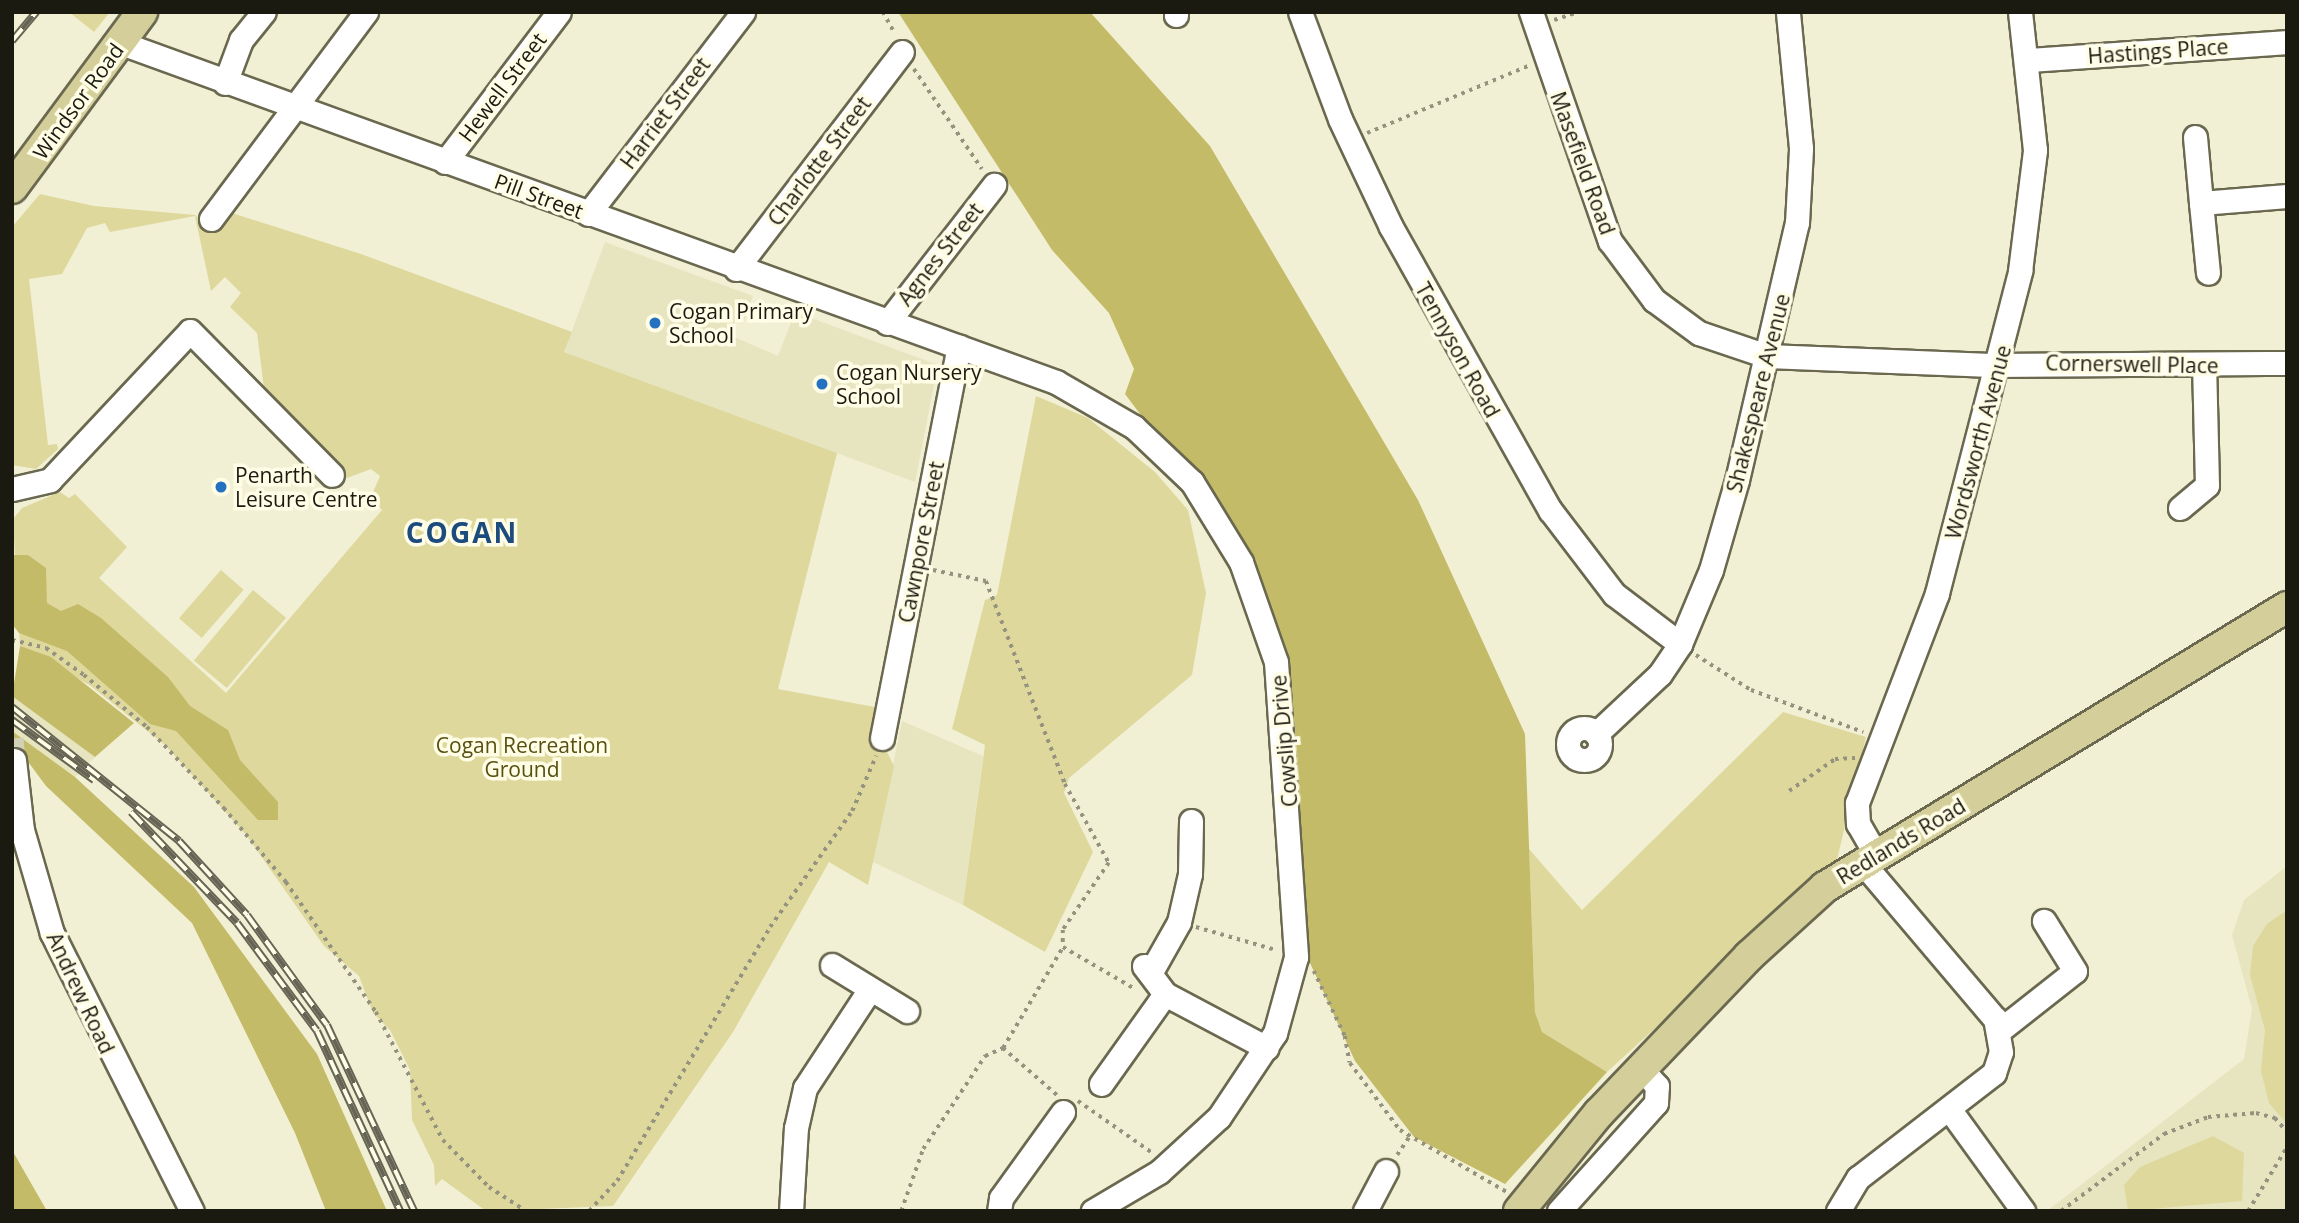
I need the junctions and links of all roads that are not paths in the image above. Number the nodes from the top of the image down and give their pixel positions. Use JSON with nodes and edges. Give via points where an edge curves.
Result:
{"nodes":[{"id":1,"x":142,"y":12,"type":"edge"},
{"id":2,"x":264,"y":12,"type":"edge"},
{"id":3,"x":366,"y":12,"type":"edge"},
{"id":4,"x":559,"y":12,"type":"edge"},
{"id":5,"x":743,"y":12,"type":"edge"},
{"id":6,"x":1300,"y":12,"type":"edge"},
{"id":7,"x":1788,"y":12,"type":"edge"},
{"id":8,"x":2020,"y":12,"type":"edge"},
{"id":9,"x":1533,"y":19,"type":"edge"},
{"id":10,"x":2287,"y":42,"type":"edge"},
{"id":11,"x":121,"y":43,"type":"junction"},
{"id":12,"x":902,"y":52,"type":"road end"},
{"id":13,"x":2029,"y":60,"type":"junction"},
{"id":14,"x":225,"y":83,"type":"junction"},
{"id":15,"x":294,"y":108,"type":"junction"},
{"id":16,"x":2195,"y":137,"type":"dead end"},
{"id":17,"x":444,"y":162,"type":"junction"},
{"id":18,"x":994,"y":185,"type":"road end"},
{"id":19,"x":12,"y":188,"type":"edge"},
{"id":20,"x":2287,"y":195,"type":"edge"},
{"id":21,"x":2201,"y":203,"type":"junction"},
{"id":22,"x":588,"y":214,"type":"junction"},
{"id":23,"x":211,"y":219,"type":"dead end"},
{"id":24,"x":736,"y":269,"type":"junction"},
{"id":25,"x":2208,"y":273,"type":"dead end"},
{"id":26,"x":887,"y":323,"type":"junction"},
{"id":27,"x":959,"y":346,"type":"junction"},
{"id":28,"x":1767,"y":356,"type":"junction"},
{"id":29,"x":2287,"y":363,"type":"edge"},
{"id":30,"x":1999,"y":364,"type":"junction"},
{"id":31,"x":2204,"y":366,"type":"junction"},
{"id":32,"x":332,"y":475,"type":"dead end"},
{"id":33,"x":12,"y":489,"type":"edge"},
{"id":34,"x":2180,"y":508,"type":"dead end"},
{"id":35,"x":2287,"y":607,"type":"edge"},
{"id":36,"x":1679,"y":644,"type":"junction"},
{"id":37,"x":1596,"y":734,"type":"dead end"},
{"id":38,"x":882,"y":738,"type":"road end"},
{"id":39,"x":13,"y":760,"type":"edge"},
{"id":40,"x":1191,"y":821,"type":"dead end"},
{"id":41,"x":1868,"y":857,"type":"junction"},
{"id":42,"x":2044,"y":920,"type":"dead end"},
{"id":43,"x":832,"y":965,"type":"dead end"},
{"id":44,"x":870,"y":989,"type":"junction"},
{"id":45,"x":1161,"y":1000,"type":"junction"},
{"id":46,"x":907,"y":1011,"type":"dead end"},
{"id":47,"x":2000,"y":1030,"type":"junction"},
{"id":48,"x":1267,"y":1048,"type":"junction"},
{"id":49,"x":1641,"y":1069,"type":"junction"},
{"id":50,"x":1101,"y":1084,"type":"dead end"},
{"id":51,"x":1064,"y":1109,"type":"road end"},
{"id":52,"x":1950,"y":1110,"type":"junction"},
{"id":53,"x":1386,"y":1171,"type":"dead end"},
{"id":54,"x":1521,"y":1207,"type":"edge"},
{"id":55,"x":192,"y":1211,"type":"edge"},
{"id":56,"x":791,"y":1211,"type":"edge"},
{"id":57,"x":999,"y":1211,"type":"edge"},
{"id":58,"x":1093,"y":1211,"type":"edge"},
{"id":59,"x":1365,"y":1211,"type":"edge"},
{"id":60,"x":1559,"y":1211,"type":"edge"},
{"id":61,"x":1838,"y":1211,"type":"edge"},
{"id":62,"x":2023,"y":1211,"type":"edge"}],
"edges":[{"from":1,"to":11,"type":"main road","name":"Windsor Road"},
{"from":2,"to":14,"type":"street","via":[[241,40]]},
{"from":3,"to":15,"type":"street"},
{"from":4,"to":17,"type":"street","name":"Hewell Street"},
{"from":5,"to":22,"type":"street","name":"Harriet Street"},
{"from":6,"to":36,"type":"street","name":"Tennyson Road","via":[[1349,140],[1426,294],[1550,510],[1614,594]]},
{"from":7,"to":28,"type":"street","name":"Shakespeare Avenue","via":[[1799,189]]},
{"from":8,"to":13,"type":"street","name":"Wordsworth Avenue"},
{"from":9,"to":28,"type":"street","name":"Masefield Road","via":[[1610,241],[1637,283],[1699,333]]},
{"from":10,"to":13,"type":"street","name":"Hastings Place"},
{"from":11,"to":14,"type":"street","name":"Pill Street"},
{"from":11,"to":19,"type":"main road","name":"Windsor Road"},
{"from":12,"to":24,"type":"street","name":"Charlotte Street"},
{"from":13,"to":30,"type":"street","name":"Wordsworth Avenue","via":[[2033,192]]},
{"from":14,"to":15,"type":"street","name":"Pill Street"},
{"from":15,"to":17,"type":"street","name":"Pill Street"},
{"from":15,"to":23,"type":"street"},
{"from":16,"to":21,"type":"street"},
{"from":17,"to":22,"type":"street","name":"Pill Street"},
{"from":18,"to":26,"type":"street","name":"Agnes Street"},
{"from":20,"to":21,"type":"street"},
{"from":21,"to":25,"type":"street"},
{"from":22,"to":24,"type":"street","name":"Pill Street"},
{"from":24,"to":26,"type":"street","name":"Pill Street"},
{"from":26,"to":27,"type":"street","name":"Pill Street"},
{"from":27,"to":38,"type":"street","name":"Cawnpore Street"},
{"from":27,"to":48,"type":"street","name":"Cowslip Drive","via":[[1107,407],[1161,448],[1225,528],[1263,615],[1281,685],[1296,957]]},
{"from":28,"to":30,"type":"street","name":"Cornerswell Place"},
{"from":28,"to":36,"type":"street","name":"Shakespeare Avenue","via":[[1721,537]]},
{"from":29,"to":31,"type":"street","name":"Cornerswell Place"},
{"from":30,"to":31,"type":"street","name":"Cornerswell Place"},
{"from":30,"to":41,"type":"street","name":"Wordsworth Avenue","via":[[1937,593],[1856,815]]},
{"from":31,"to":34,"type":"street","via":[[2207,485]]},
{"from":32,"to":33,"type":"street","via":[[190,331],[50,480]]},
{"from":35,"to":41,"type":"main road","name":"Redlands Road"},
{"from":36,"to":37,"type":"street","name":"Shakespeare Avenue","via":[[1660,674]]},
{"from":39,"to":55,"type":"street","name":"Andrew Road","via":[[22,831],[52,933]]},
{"from":40,"to":45,"type":"street","via":[[1190,874],[1175,928],[1148,968]]},
{"from":41,"to":47,"type":"street","name":"Wordsworth Avenue"},
{"from":41,"to":49,"type":"main road","name":"Redlands Road","via":[[1780,926]]},
{"from":42,"to":47,"type":"street","via":[[2075,971]]},
{"from":43,"to":44,"type":"street"},
{"from":44,"to":46,"type":"street"},
{"from":44,"to":56,"type":"street","via":[[805,1088],[796,1128]]},
{"from":45,"to":48,"type":"street"},
{"from":45,"to":50,"type":"street"},
{"from":47,"to":52,"type":"street","via":[[1994,1073]]},
{"from":48,"to":58,"type":"street","name":"Cowslip Drive","via":[[1219,1117],[1167,1165]]},
{"from":49,"to":54,"type":"main road","name":"Redlands Road"},
{"from":49,"to":60,"type":"street","via":[[1657,1086],[1656,1102]]},
{"from":51,"to":57,"type":"street","via":[[1001,1198]]},
{"from":52,"to":61,"type":"street","via":[[1858,1178]]},
{"from":52,"to":62,"type":"street"},
{"from":53,"to":59,"type":"street"}]}
